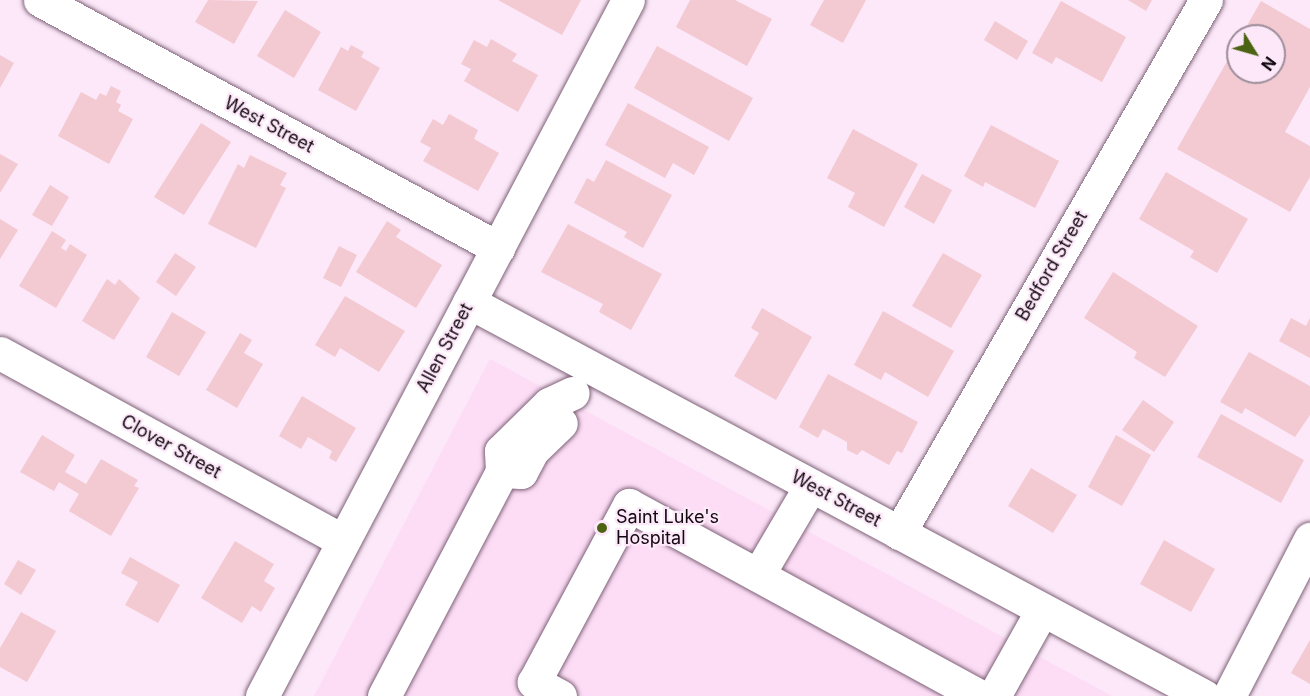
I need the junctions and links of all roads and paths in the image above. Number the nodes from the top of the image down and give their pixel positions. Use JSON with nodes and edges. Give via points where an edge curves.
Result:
{"nodes":[{"id":1,"x":40,"y":0,"type":"edge"},
{"id":2,"x":628,"y":0,"type":"edge"},
{"id":3,"x":1206,"y":0,"type":"edge"},
{"id":4,"x":498,"y":248,"type":"junction"},
{"id":5,"x":469,"y":302,"type":"junction"},
{"id":6,"x":0,"y":353,"type":"edge"},
{"id":7,"x":581,"y":380,"type":"junction"},
{"id":8,"x":811,"y":485,"type":"junction"},
{"id":9,"x":898,"y":533,"type":"junction"},
{"id":10,"x":1310,"y":539,"type":"edge"},
{"id":11,"x":343,"y":541,"type":"junction"},
{"id":12,"x":758,"y":575,"type":"junction"},
{"id":13,"x":1042,"y":610,"type":"junction"},
{"id":14,"x":262,"y":696,"type":"edge"},
{"id":15,"x":384,"y":696,"type":"edge"},
{"id":16,"x":560,"y":696,"type":"edge"},
{"id":17,"x":979,"y":696,"type":"edge"},
{"id":18,"x":994,"y":696,"type":"edge"},
{"id":19,"x":1203,"y":696,"type":"edge"},
{"id":20,"x":1229,"y":696,"type":"edge"}],
"edges":[{"from":1,"to":4,"type":"street","name":"West Street"},
{"from":2,"to":4,"type":"street","name":"Allen Street"},
{"from":3,"to":9,"type":"street","name":"Bedford Street"},
{"from":4,"to":5,"type":"street","name":"Allen Street"},
{"from":5,"to":7,"type":"street","name":"West Street"},
{"from":5,"to":11,"type":"street","name":"Allen Street"},
{"from":6,"to":11,"type":"street","name":"Clover Street"},
{"from":7,"to":8,"type":"street","name":"West Street"},
{"from":7,"to":15,"type":"street","via":[[549,404],[501,451],[502,471]]},
{"from":8,"to":9,"type":"street","name":"West Street"},
{"from":8,"to":12,"type":"street"},
{"from":9,"to":13,"type":"street","name":"West Street"},
{"from":10,"to":20,"type":"street"},
{"from":11,"to":14,"type":"street","name":"Allen Street"},
{"from":12,"to":16,"type":"street","via":[[629,505],[534,682]]},
{"from":12,"to":17,"type":"street"},
{"from":13,"to":18,"type":"street"},
{"from":13,"to":19,"type":"street","name":"West Street"}]}
